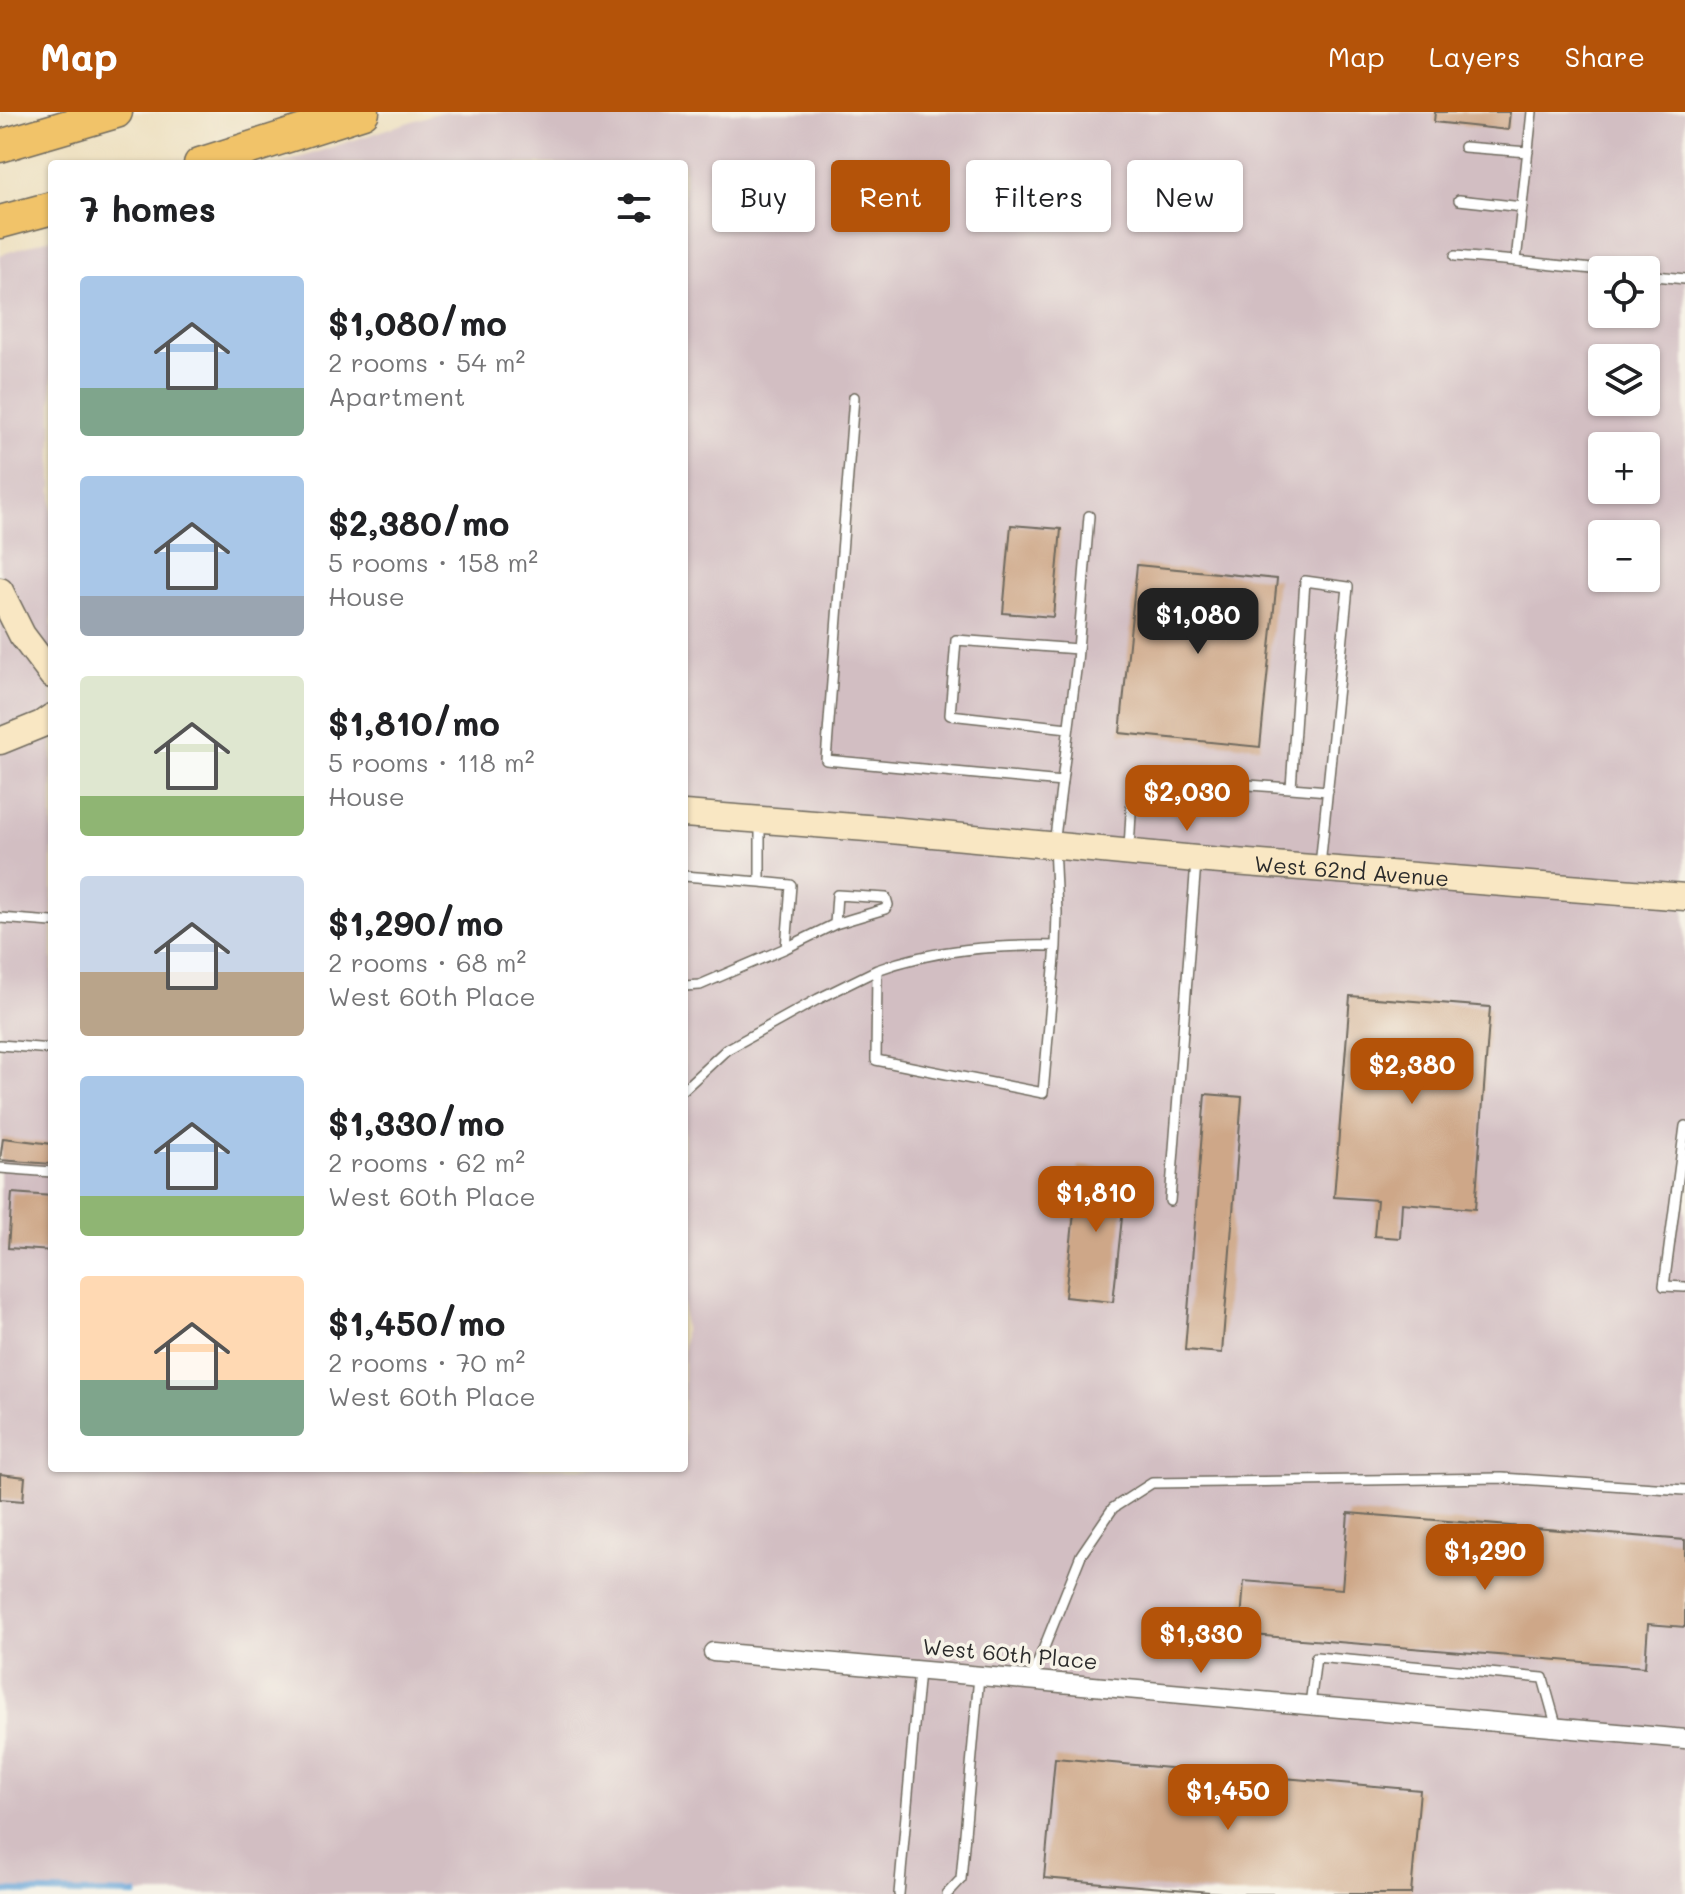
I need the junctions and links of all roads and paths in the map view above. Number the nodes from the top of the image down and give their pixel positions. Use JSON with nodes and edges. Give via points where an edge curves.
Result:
{"nodes":[{"id":1,"x":116,"y":112,"type":"edge"},
{"id":2,"x":363,"y":112,"type":"edge"},
{"id":3,"x":1532,"y":112,"type":"edge"},
{"id":4,"x":0,"y":146,"type":"edge"},
{"id":5,"x":1464,"y":147,"type":"dead end"},
{"id":6,"x":1528,"y":152,"type":"junction"},
{"id":7,"x":213,"y":160,"type":"edge"},
{"id":8,"x":1459,"y":200,"type":"dead end"},
{"id":9,"x":1522,"y":207,"type":"junction"},
{"id":10,"x":48,"y":209,"type":"edge"},
{"id":11,"x":0,"y":222,"type":"edge"},
{"id":12,"x":1455,"y":256,"type":"dead end"},
{"id":13,"x":1516,"y":261,"type":"junction"},
{"id":14,"x":1588,"y":269,"type":"edge"},
{"id":15,"x":1660,"y":276,"type":"edge"},
{"id":16,"x":1685,"y":279,"type":"edge"},
{"id":17,"x":854,"y":397,"type":"dead end"},
{"id":18,"x":1089,"y":516,"type":"dead end"},
{"id":19,"x":0,"y":591,"type":"edge"},
{"id":20,"x":1078,"y":649,"type":"junction"},
{"id":21,"x":48,"y":670,"type":"edge"},
{"id":22,"x":48,"y":720,"type":"edge"},
{"id":23,"x":1068,"y":728,"type":"junction"},
{"id":24,"x":0,"y":741,"type":"edge"},
{"id":25,"x":1062,"y":782,"type":"junction"},
{"id":26,"x":1291,"y":788,"type":"junction"},
{"id":27,"x":1328,"y":791,"type":"junction"},
{"id":28,"x":688,"y":814,"type":"edge"},
{"id":29,"x":760,"y":820,"type":"junction"},
{"id":30,"x":1054,"y":845,"type":"junction"},
{"id":31,"x":1129,"y":852,"type":"junction"},
{"id":32,"x":1196,"y":859,"type":"junction"},
{"id":33,"x":1320,"y":869,"type":"junction"},
{"id":34,"x":688,"y":876,"type":"edge"},
{"id":35,"x":760,"y":882,"type":"junction"},
{"id":36,"x":1685,"y":897,"type":"edge"},
{"id":37,"x":0,"y":918,"type":"edge"},
{"id":38,"x":48,"y":922,"type":"edge"},
{"id":39,"x":835,"y":924,"type":"junction"},
{"id":40,"x":1056,"y":946,"type":"junction"},
{"id":41,"x":786,"y":948,"type":"junction"},
{"id":42,"x":877,"y":970,"type":"junction"},
{"id":43,"x":688,"y":986,"type":"edge"},
{"id":44,"x":0,"y":1045,"type":"edge"},
{"id":45,"x":48,"y":1049,"type":"edge"},
{"id":46,"x":688,"y":1085,"type":"edge"},
{"id":47,"x":1685,"y":1126,"type":"edge"},
{"id":48,"x":0,"y":1168,"type":"edge"},
{"id":49,"x":48,"y":1172,"type":"edge"},
{"id":50,"x":1170,"y":1201,"type":"dead end"},
{"id":51,"x":1685,"y":1287,"type":"edge"},
{"id":52,"x":1685,"y":1490,"type":"edge"},
{"id":53,"x":713,"y":1652,"type":"dead end"},
{"id":54,"x":919,"y":1670,"type":"junction"},
{"id":55,"x":979,"y":1676,"type":"junction"},
{"id":56,"x":1031,"y":1680,"type":"junction"},
{"id":57,"x":1310,"y":1705,"type":"junction"},
{"id":58,"x":1557,"y":1728,"type":"junction"},
{"id":59,"x":1685,"y":1739,"type":"edge"},
{"id":60,"x":899,"y":1894,"type":"edge"},
{"id":61,"x":947,"y":1894,"type":"edge"}],
"edges":[{"from":1,"to":4,"type":"highway"},
{"from":2,"to":7,"type":"highway"},
{"from":3,"to":6,"type":"lane"},
{"from":5,"to":6,"type":"lane"},
{"from":6,"to":9,"type":"lane"},
{"from":8,"to":9,"type":"lane"},
{"from":9,"to":13,"type":"lane"},
{"from":10,"to":11,"type":"highway"},
{"from":12,"to":13,"type":"lane"},
{"from":13,"to":14,"type":"lane"},
{"from":15,"to":16,"type":"lane"},
{"from":17,"to":25,"type":"lane","via":[[826,760]]},
{"from":18,"to":20,"type":"lane"},
{"from":19,"to":21,"type":"street","via":[[22,635]]},
{"from":20,"to":23,"type":"lane"},
{"from":20,"to":23,"type":"lane","via":[[956,640],[950,715]]},
{"from":22,"to":24,"type":"street"},
{"from":23,"to":25,"type":"lane"},
{"from":25,"to":30,"type":"lane"},
{"from":26,"to":27,"type":"lane"},
{"from":26,"to":27,"type":"lane","via":[[1305,581],[1348,587]]},
{"from":26,"to":31,"type":"lane","via":[[1133,777]]},
{"from":27,"to":33,"type":"lane"},
{"from":28,"to":29,"type":"street","name":"West 62nd Avenue"},
{"from":29,"to":30,"type":"street","name":"West 62nd Avenue"},
{"from":29,"to":35,"type":"lane"},
{"from":30,"to":31,"type":"street","name":"West 62nd Avenue"},
{"from":30,"to":40,"type":"lane"},
{"from":31,"to":32,"type":"street","name":"West 62nd Avenue"},
{"from":32,"to":33,"type":"street","name":"West 62nd Avenue"},
{"from":32,"to":50,"type":"lane"},
{"from":33,"to":36,"type":"street","name":"West 62nd Avenue"},
{"from":34,"to":35,"type":"lane"},
{"from":35,"to":41,"type":"lane","via":[[791,885]]},
{"from":37,"to":38,"type":"lane"},
{"from":39,"to":39,"type":"lane","via":[[885,909],[886,898],[837,895]]},
{"from":39,"to":41,"type":"lane"},
{"from":40,"to":42,"type":"lane","via":[[961,951]]},
{"from":40,"to":42,"type":"lane","via":[[1043,1093],[876,1060]]},
{"from":41,"to":43,"type":"lane"},
{"from":42,"to":46,"type":"lane","via":[[726,1050]]},
{"from":44,"to":45,"type":"lane"},
{"from":47,"to":51,"type":"lane","via":[[1664,1286]]},
{"from":48,"to":49,"type":"lane"},
{"from":52,"to":56,"type":"lane","via":[[1502,1478],[1152,1483],[1113,1508],[1081,1555]]},
{"from":53,"to":54,"type":"street","name":"West 60th Place"},
{"from":54,"to":55,"type":"street","name":"West 60th Place"},
{"from":54,"to":60,"type":"lane"},
{"from":55,"to":56,"type":"street","name":"West 60th Place"},
{"from":55,"to":61,"type":"lane","via":[[961,1879]]},
{"from":56,"to":57,"type":"street","name":"West 60th Place"},
{"from":57,"to":58,"type":"street","name":"West 60th Place"},
{"from":57,"to":58,"type":"lane","via":[[1316,1657],[1543,1678]]},
{"from":58,"to":59,"type":"street","name":"West 60th Place"}]}
